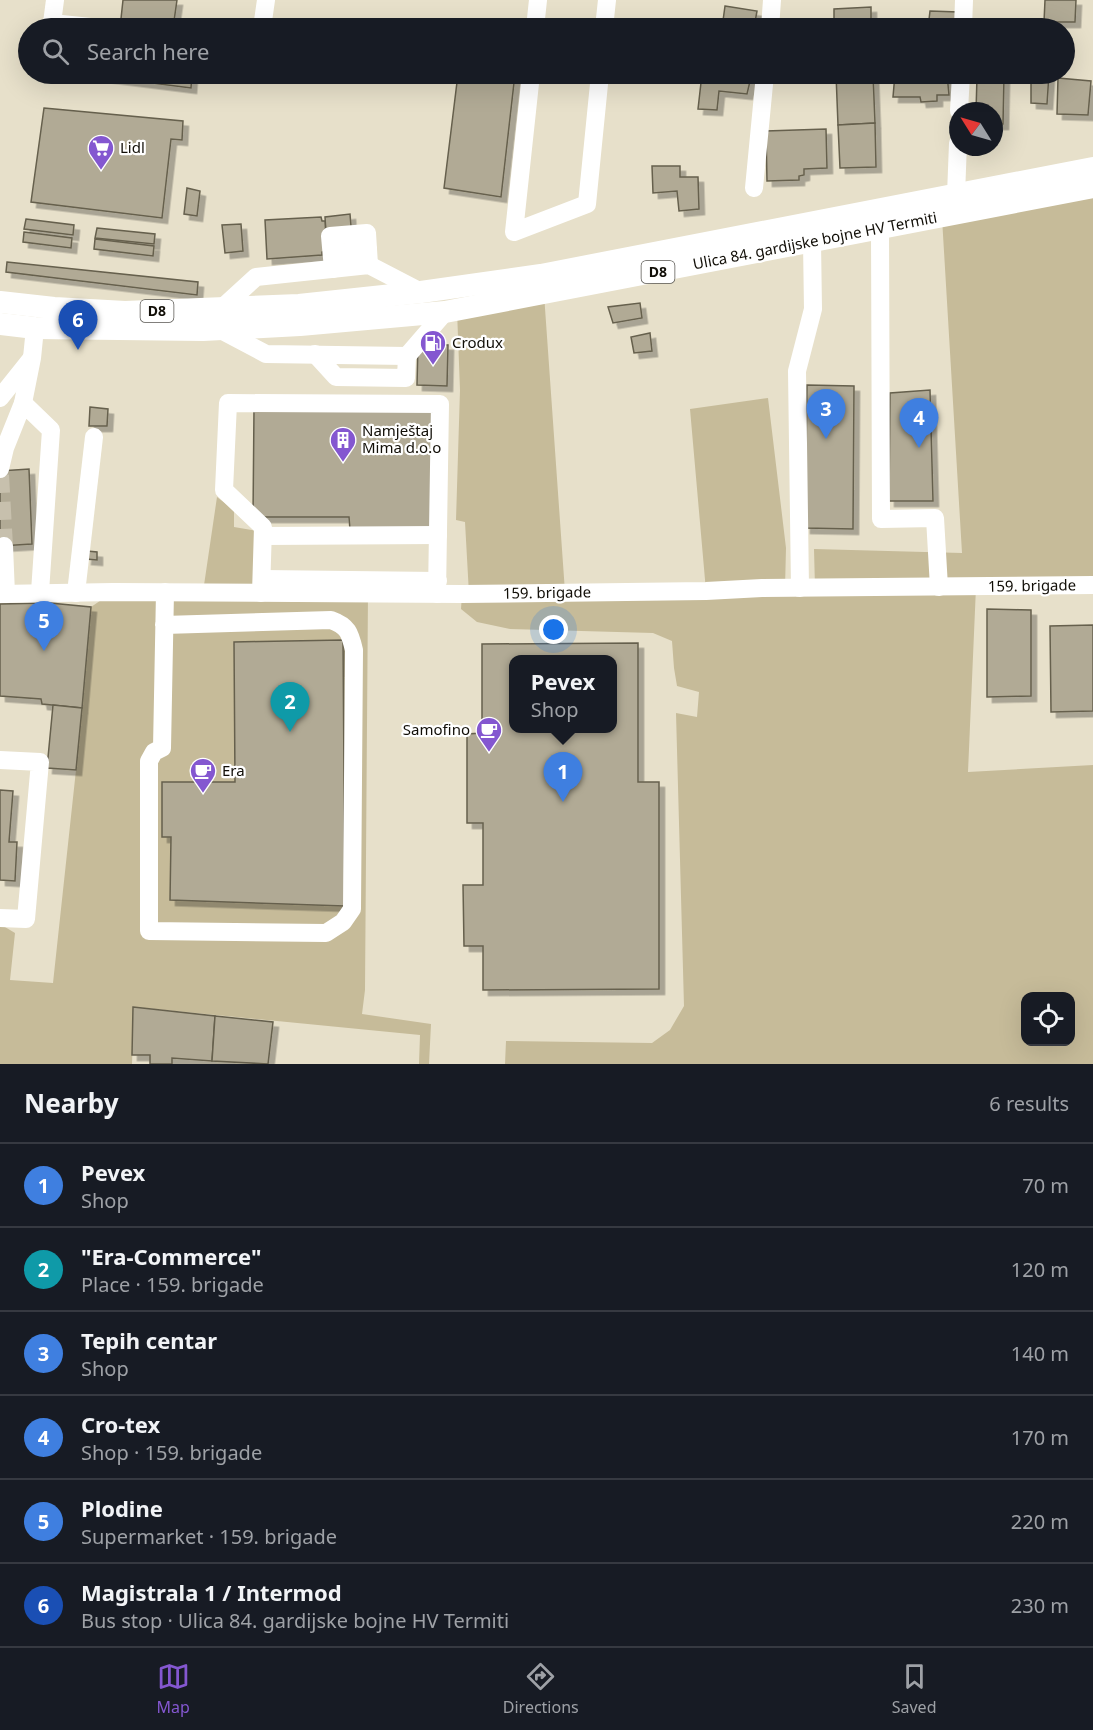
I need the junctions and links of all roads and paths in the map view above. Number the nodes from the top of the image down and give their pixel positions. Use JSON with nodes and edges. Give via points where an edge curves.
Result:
{"nodes":[{"id":1,"x":55,"y":0,"type":"edge"},
{"id":2,"x":266,"y":0,"type":"edge"},
{"id":3,"x":538,"y":0,"type":"edge"},
{"id":4,"x":607,"y":0,"type":"edge"},
{"id":5,"x":772,"y":0,"type":"edge"},
{"id":6,"x":964,"y":0,"type":"edge"},
{"id":7,"x":53,"y":18,"type":"edge"},
{"id":8,"x":263,"y":18,"type":"edge"},
{"id":9,"x":537,"y":18,"type":"edge"},
{"id":10,"x":605,"y":18,"type":"edge"},
{"id":11,"x":771,"y":18,"type":"edge"},
{"id":12,"x":963,"y":18,"type":"edge"},
{"id":13,"x":530,"y":84,"type":"edge"},
{"id":14,"x":599,"y":84,"type":"edge"},
{"id":15,"x":764,"y":84,"type":"edge"},
{"id":16,"x":960,"y":84,"type":"edge"},
{"id":17,"x":959,"y":102,"type":"edge"},
{"id":18,"x":958,"y":156,"type":"edge"},
{"id":19,"x":1093,"y":168,"type":"edge"},
{"id":20,"x":1093,"y":187,"type":"edge"},
{"id":21,"x":754,"y":188,"type":"dead end"},
{"id":22,"x":956,"y":195,"type":"junction"},
{"id":23,"x":880,"y":229,"type":"junction"},
{"id":24,"x":812,"y":242,"type":"junction"},
{"id":25,"x":369,"y":257,"type":"junction"},
{"id":26,"x":332,"y":262,"type":"junction"},
{"id":27,"x":421,"y":292,"type":"junction"},
{"id":28,"x":0,"y":302,"type":"edge"},
{"id":29,"x":445,"y":312,"type":"junction"},
{"id":30,"x":220,"y":319,"type":"junction"},
{"id":31,"x":0,"y":324,"type":"edge"},
{"id":32,"x":35,"y":328,"type":"junction"},
{"id":33,"x":32,"y":358,"type":"junction"},
{"id":34,"x":0,"y":398,"type":"edge"},
{"id":35,"x":23,"y":404,"type":"junction"},
{"id":36,"x":94,"y":437,"type":"dead end"},
{"id":37,"x":0,"y":469,"type":"edge"},
{"id":38,"x":263,"y":531,"type":"junction"},
{"id":39,"x":438,"y":535,"type":"junction"},
{"id":40,"x":4,"y":546,"type":"dead end"},
{"id":41,"x":1093,"y":585,"type":"edge"},
{"id":42,"x":261,"y":586,"type":"junction"},
{"id":43,"x":438,"y":587,"type":"junction"},
{"id":44,"x":939,"y":587,"type":"junction"},
{"id":45,"x":800,"y":588,"type":"junction"},
{"id":46,"x":40,"y":592,"type":"junction"},
{"id":47,"x":165,"y":592,"type":"junction"},
{"id":48,"x":76,"y":593,"type":"junction"},
{"id":49,"x":3,"y":594,"type":"edge"},
{"id":50,"x":165,"y":625,"type":"junction"},
{"id":51,"x":0,"y":760,"type":"edge"},
{"id":52,"x":0,"y":918,"type":"edge"}],
"edges":[{"from":1,"to":7,"type":"street"},
{"from":2,"to":8,"type":"street"},
{"from":3,"to":9,"type":"street"},
{"from":4,"to":10,"type":"street"},
{"from":5,"to":11,"type":"street"},
{"from":6,"to":12,"type":"street"},
{"from":13,"to":14,"type":"street","via":[[514,232],[587,204]]},
{"from":15,"to":21,"type":"street"},
{"from":16,"to":17,"type":"street"},
{"from":18,"to":22,"type":"street"},
{"from":19,"to":22,"type":"main road","name":"Ulica 84. gardijske bojne HV Termiti","number":"D8"},
{"from":20,"to":23,"type":"main road","name":"Ulica 84. gardijske bojne HV Termiti","number":"D8"},
{"from":22,"to":27,"type":"main road","name":"Ulica 84. gardijske bojne HV Termiti","number":"D8","via":[[541,274]]},
{"from":23,"to":24,"type":"main road","name":"Ulica 84. gardijske bojne HV Termiti","number":"D8"},
{"from":23,"to":44,"type":"street","via":[[881,519],[935,518]]},
{"from":24,"to":29,"type":"main road","name":"Ulica 84. gardijske bojne HV Termiti","number":"D8"},
{"from":24,"to":45,"type":"street","via":[[813,309],[797,371]]},
{"from":25,"to":26,"type":"street"},
{"from":25,"to":26,"type":"street","via":[[367,233],[330,237]]},
{"from":25,"to":27,"type":"street"},
{"from":26,"to":30,"type":"street","via":[[256,277]]},
{"from":27,"to":30,"type":"main road","name":"Ulica 84. gardijske bojne HV Termiti","number":"D8","via":[[299,305]]},
{"from":28,"to":30,"type":"main road","name":"Ulica 84. gardijske bojne HV Termiti","number":"D8"},
{"from":29,"to":30,"type":"main road","name":"Ulica 84. gardijske bojne HV Termiti","number":"D8","via":[[300,325]]},
{"from":29,"to":30,"type":"street","via":[[406,361],[320,360],[266,354]]},
{"from":30,"to":32,"type":"main road","name":"Ulica 84. gardijske bojne HV Termiti","number":"D8"},
{"from":31,"to":32,"type":"main road","name":"Ulica 84. gardijske bojne HV Termiti","number":"D8"},
{"from":32,"to":33,"type":"street"},
{"from":33,"to":34,"type":"street"},
{"from":33,"to":35,"type":"street"},
{"from":35,"to":37,"type":"street","via":[[4,448]]},
{"from":35,"to":46,"type":"street","via":[[51,430]]},
{"from":36,"to":48,"type":"street"},
{"from":38,"to":39,"type":"street"},
{"from":38,"to":39,"type":"street","via":[[224,490],[228,403],[440,404]]},
{"from":38,"to":42,"type":"street"},
{"from":39,"to":43,"type":"street"},
{"from":40,"to":49,"type":"street"},
{"from":41,"to":44,"type":"street","name":"159. brigade"},
{"from":42,"to":43,"type":"street","name":"159. brigade"},
{"from":42,"to":47,"type":"street","name":"159. brigade"},
{"from":43,"to":45,"type":"street","name":"159. brigade"},
{"from":44,"to":45,"type":"street","name":"159. brigade"},
{"from":46,"to":48,"type":"street","name":"159. brigade"},
{"from":46,"to":49,"type":"street","name":"159. brigade"},
{"from":47,"to":48,"type":"street","name":"159. brigade"},
{"from":47,"to":50,"type":"street"},
{"from":50,"to":50,"type":"street","via":[[162,748],[149,761],[149,931],[326,933],[343,922],[352,909],[354,650],[350,633],[341,623],[331,620]]},
{"from":51,"to":52,"type":"street","via":[[40,762],[26,919]]}]}
